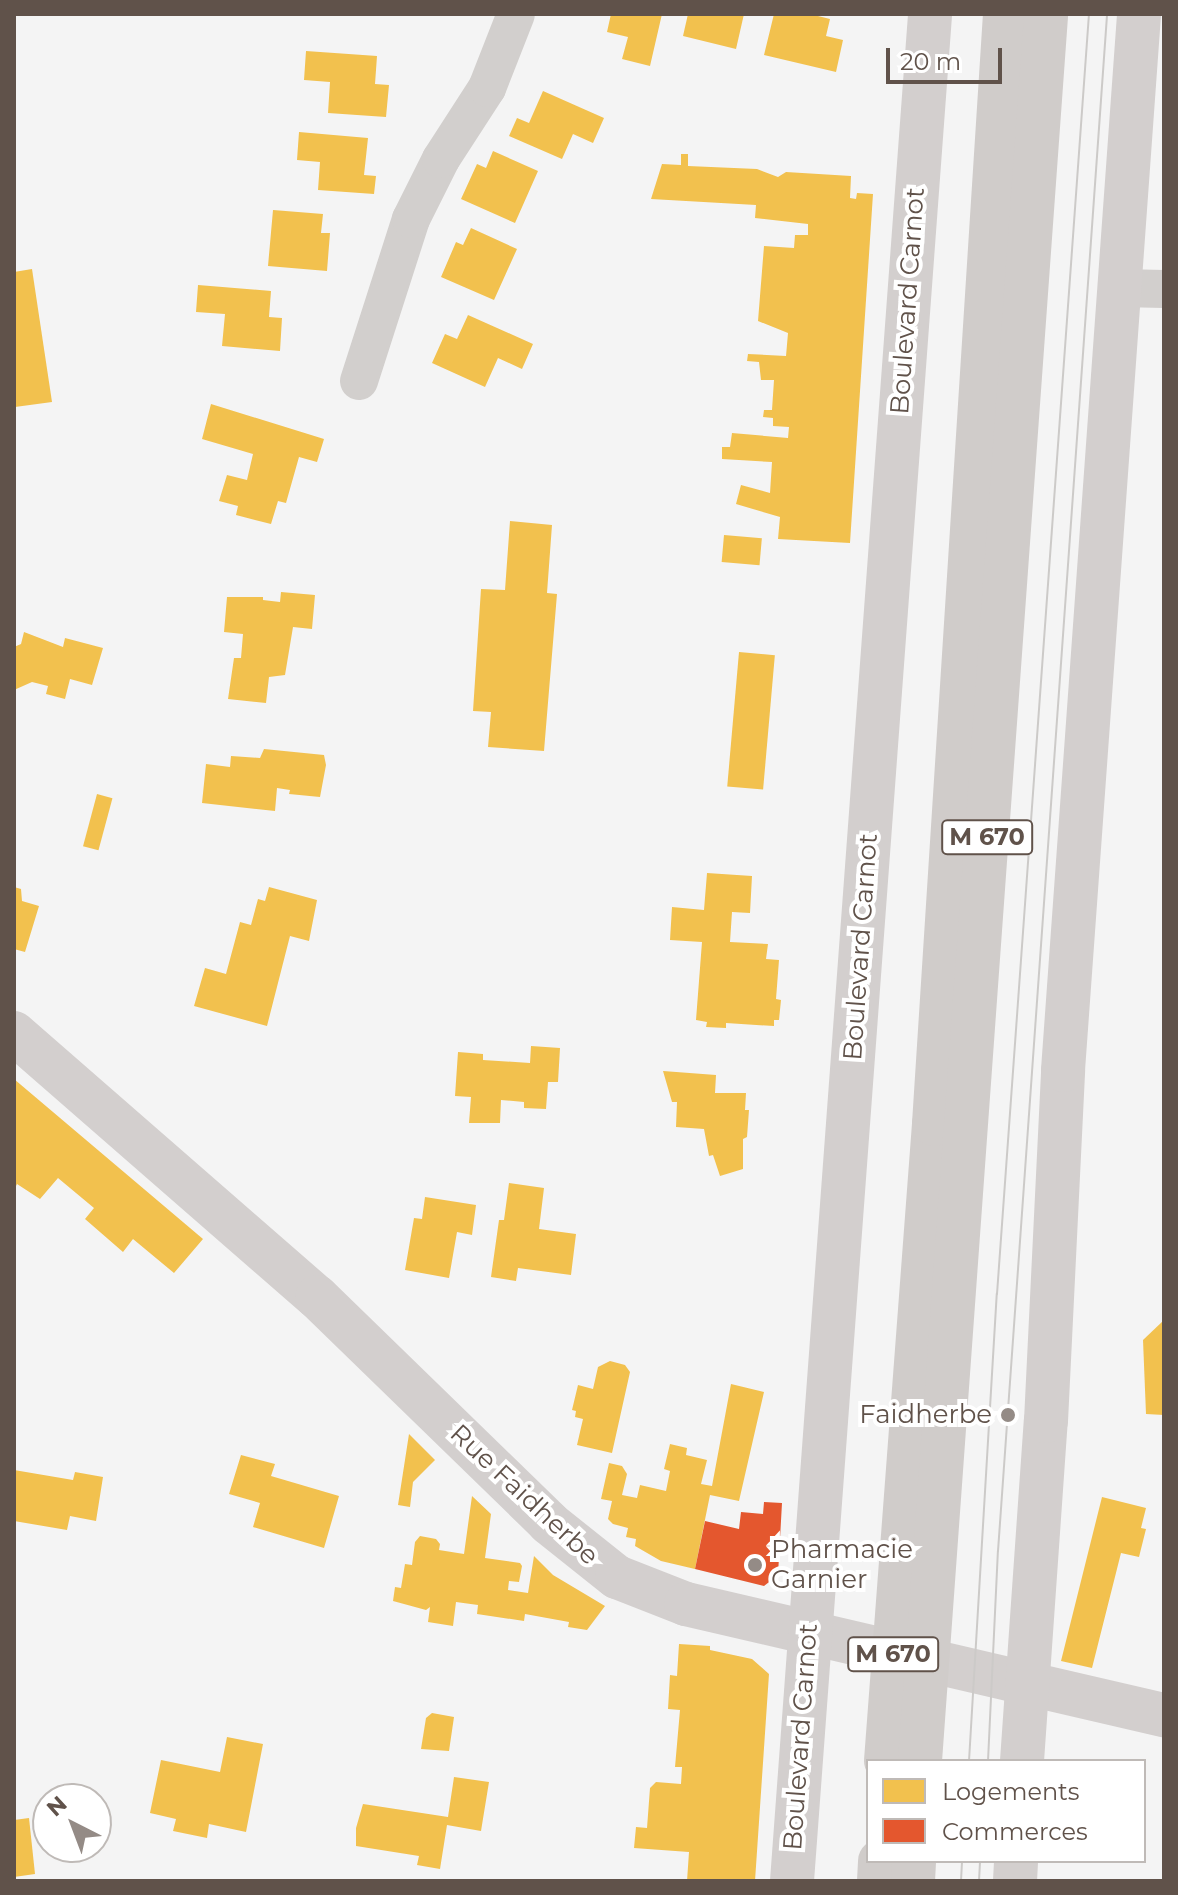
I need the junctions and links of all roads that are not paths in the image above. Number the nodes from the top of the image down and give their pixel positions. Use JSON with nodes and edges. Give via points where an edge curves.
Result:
{"nodes":[{"id":1,"x":516,"y":14,"type":"edge"},
{"id":2,"x":930,"y":14,"type":"edge"},
{"id":3,"x":1005,"y":14,"type":"edge"},
{"id":4,"x":1046,"y":14,"type":"edge"},
{"id":5,"x":1139,"y":14,"type":"edge"},
{"id":6,"x":1120,"y":288,"type":"junction"},
{"id":7,"x":1164,"y":289,"type":"edge"},
{"id":8,"x":359,"y":381,"type":"dead end"},
{"id":9,"x":14,"y":1033,"type":"edge"},
{"id":10,"x":808,"y":1632,"type":"junction"},
{"id":11,"x":910,"y":1656,"type":"junction"},
{"id":12,"x":1028,"y":1684,"type":"junction"},
{"id":13,"x":1164,"y":1715,"type":"edge"},
{"id":14,"x":886,"y":1759,"type":"edge"},
{"id":15,"x":920,"y":1759,"type":"edge"},
{"id":16,"x":1022,"y":1759,"type":"edge"},
{"id":17,"x":792,"y":1881,"type":"edge"}],
"edges":[{"from":1,"to":8,"type":"street","via":[[487,88],[441,159],[411,219]]},
{"from":2,"to":10,"type":"street","name":"Boulevard Carnot"},
{"from":3,"to":11,"type":"main road","number":"M 670","via":[[934,1124]]},
{"from":4,"to":11,"type":"main road","number":"M 670"},
{"from":5,"to":6,"type":"street"},
{"from":6,"to":7,"type":"street"},
{"from":6,"to":12,"type":"street","via":[[1063,1070]]},
{"from":9,"to":10,"type":"street","name":"Rue Faidherbe","via":[[317,1297],[599,1566],[658,1595]]},
{"from":10,"to":11,"type":"street","name":"Rue Faidherbe"},
{"from":10,"to":17,"type":"street","name":"Boulevard Carnot"},
{"from":11,"to":12,"type":"street","name":"Rue Faidherbe"},
{"from":11,"to":14,"type":"main road","number":"M 670"},
{"from":11,"to":15,"type":"main road","number":"M 670"},
{"from":12,"to":13,"type":"street","name":"Rue Faidherbe"},
{"from":12,"to":16,"type":"street"}]}
